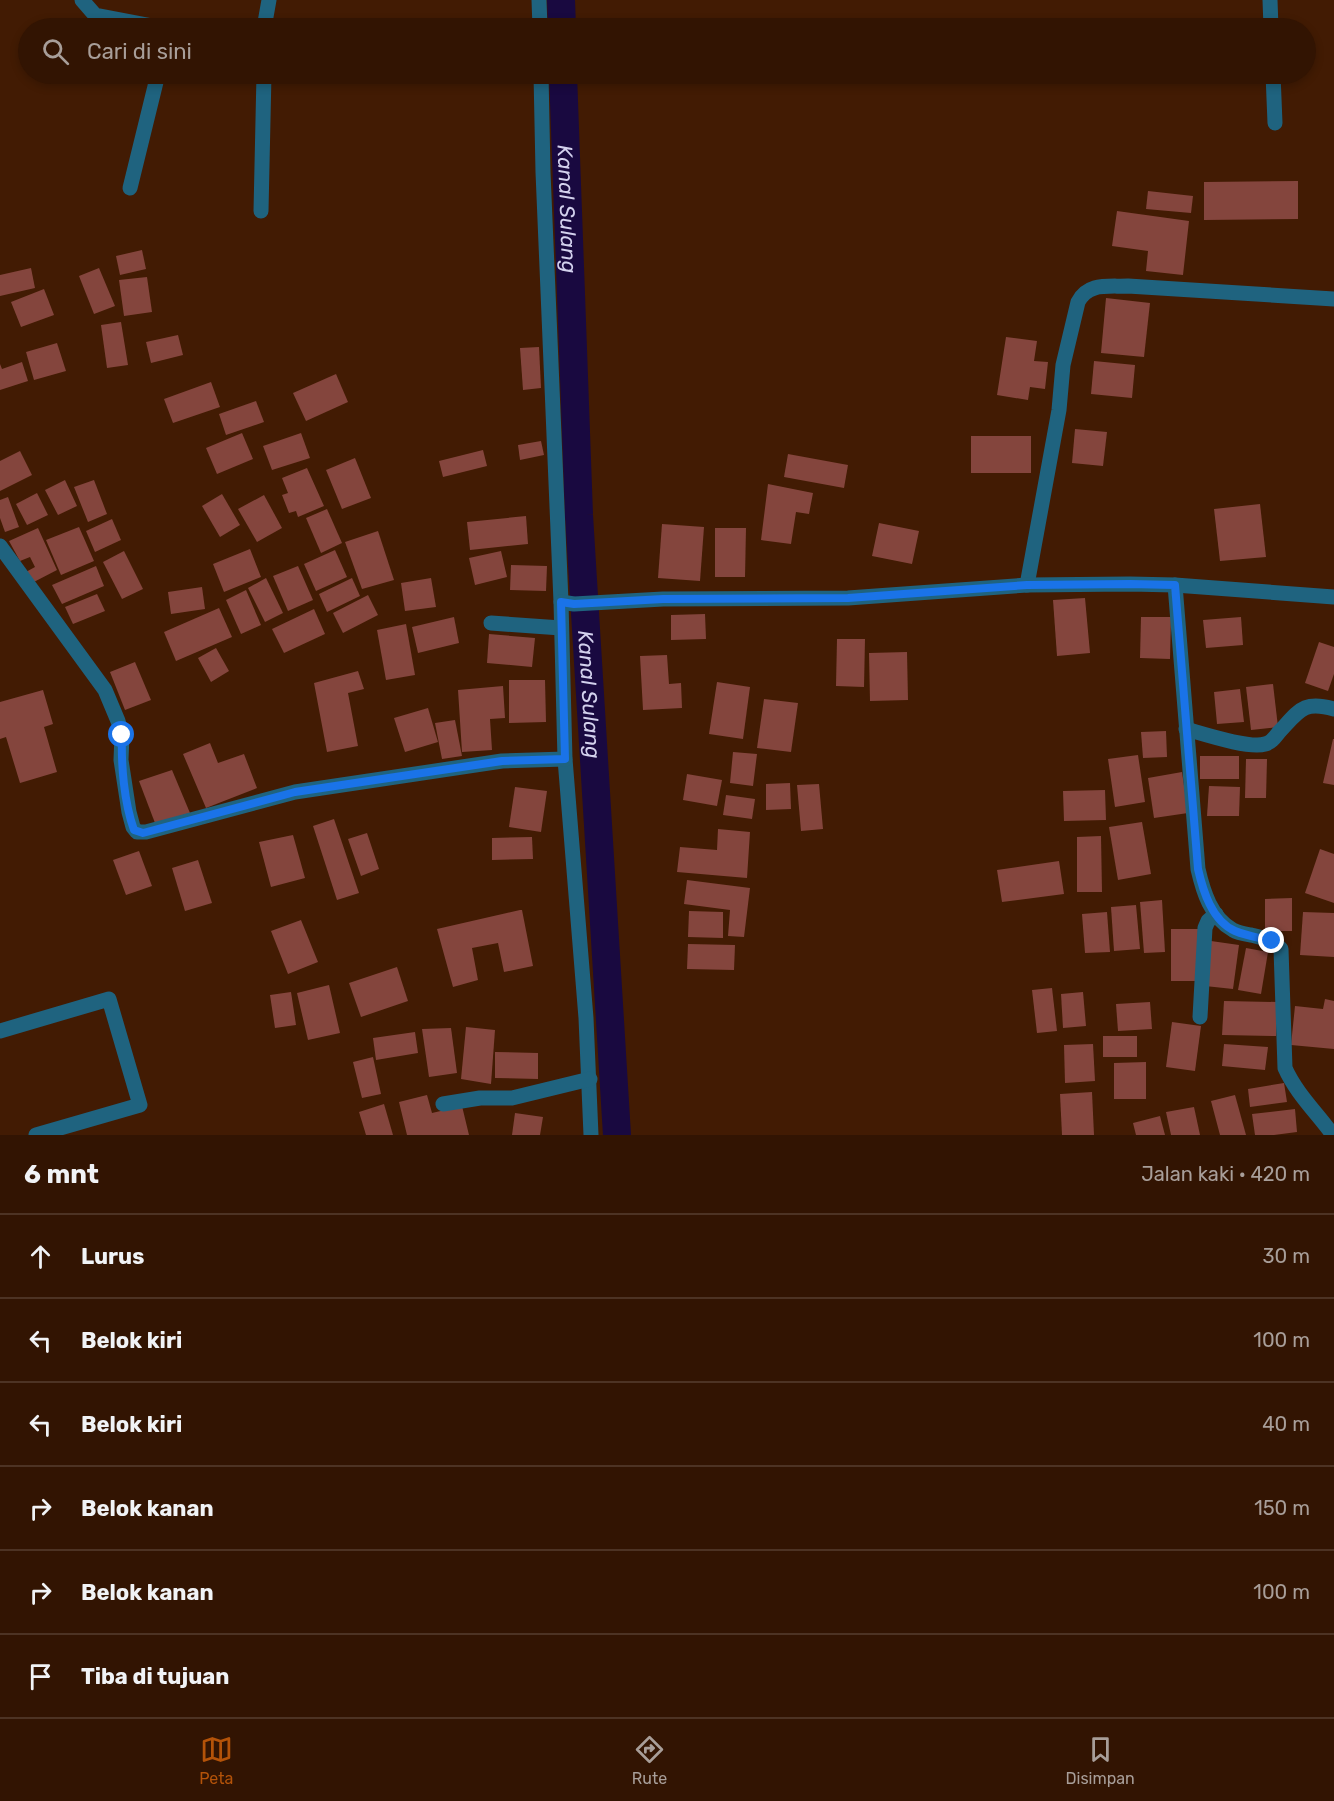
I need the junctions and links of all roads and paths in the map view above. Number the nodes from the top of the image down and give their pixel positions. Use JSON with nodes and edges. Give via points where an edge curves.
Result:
{"nodes":[{"id":1,"x":82,"y":0,"type":"edge"},
{"id":2,"x":269,"y":0,"type":"edge"},
{"id":3,"x":539,"y":0,"type":"edge"},
{"id":4,"x":1270,"y":0,"type":"edge"},
{"id":5,"x":111,"y":18,"type":"edge"},
{"id":6,"x":266,"y":18,"type":"edge"},
{"id":7,"x":540,"y":18,"type":"edge"},
{"id":8,"x":1271,"y":18,"type":"edge"},
{"id":9,"x":156,"y":84,"type":"edge"},
{"id":10,"x":264,"y":84,"type":"edge"},
{"id":11,"x":541,"y":84,"type":"edge"},
{"id":12,"x":1273,"y":84,"type":"edge"},
{"id":13,"x":1275,"y":123,"type":"dead end"},
{"id":14,"x":130,"y":188,"type":"dead end"},
{"id":15,"x":261,"y":211,"type":"dead end"},
{"id":16,"x":1334,"y":299,"type":"edge"},
{"id":17,"x":0,"y":546,"type":"edge"},
{"id":18,"x":1027,"y":585,"type":"junction"},
{"id":19,"x":1175,"y":585,"type":"junction"},
{"id":20,"x":1334,"y":597,"type":"edge"},
{"id":21,"x":567,"y":603,"type":"junction"},
{"id":22,"x":491,"y":623,"type":"dead end"},
{"id":23,"x":561,"y":628,"type":"junction"},
{"id":24,"x":1334,"y":709,"type":"edge"},
{"id":25,"x":1186,"y":729,"type":"junction"},
{"id":26,"x":565,"y":759,"type":"junction"},
{"id":27,"x":1216,"y":914,"type":"junction"},
{"id":28,"x":1200,"y":1017,"type":"dead end"},
{"id":29,"x":0,"y":1031,"type":"edge"},
{"id":30,"x":590,"y":1079,"type":"junction"},
{"id":31,"x":443,"y":1104,"type":"dead end"},
{"id":32,"x":36,"y":1135,"type":"edge"},
{"id":33,"x":591,"y":1135,"type":"edge"},
{"id":34,"x":1333,"y":1135,"type":"edge"}],
"edges":[{"from":1,"to":5,"type":"street","via":[[95,15]]},
{"from":2,"to":6,"type":"street"},
{"from":3,"to":7,"type":"street"},
{"from":4,"to":8,"type":"street"},
{"from":9,"to":14,"type":"street"},
{"from":10,"to":15,"type":"street"},
{"from":11,"to":21,"type":"street","via":[[543,184]]},
{"from":12,"to":13,"type":"street"},
{"from":16,"to":18,"type":"street","via":[[1128,286],[1087,290],[1078,302],[1063,365],[1059,410]]},
{"from":17,"to":26,"type":"street","via":[[105,690],[122,735],[121,760],[129,812],[137,832],[295,792],[502,761]]},
{"from":18,"to":19,"type":"street"},
{"from":18,"to":21,"type":"street","via":[[848,598]]},
{"from":19,"to":20,"type":"street"},
{"from":19,"to":25,"type":"street"},
{"from":21,"to":23,"type":"street"},
{"from":22,"to":23,"type":"street"},
{"from":23,"to":26,"type":"street"},
{"from":24,"to":25,"type":"street","via":[[1318,704],[1306,707],[1269,743],[1259,745]]},
{"from":25,"to":27,"type":"street","via":[[1198,869]]},
{"from":26,"to":30,"type":"street"},
{"from":27,"to":28,"type":"street","via":[[1205,928]]},
{"from":27,"to":34,"type":"street","via":[[1234,931],[1272,941],[1281,949],[1285,1068]]},
{"from":29,"to":32,"type":"street","via":[[109,999],[140,1105]]},
{"from":30,"to":31,"type":"street","via":[[512,1098]]},
{"from":30,"to":33,"type":"street"}]}
